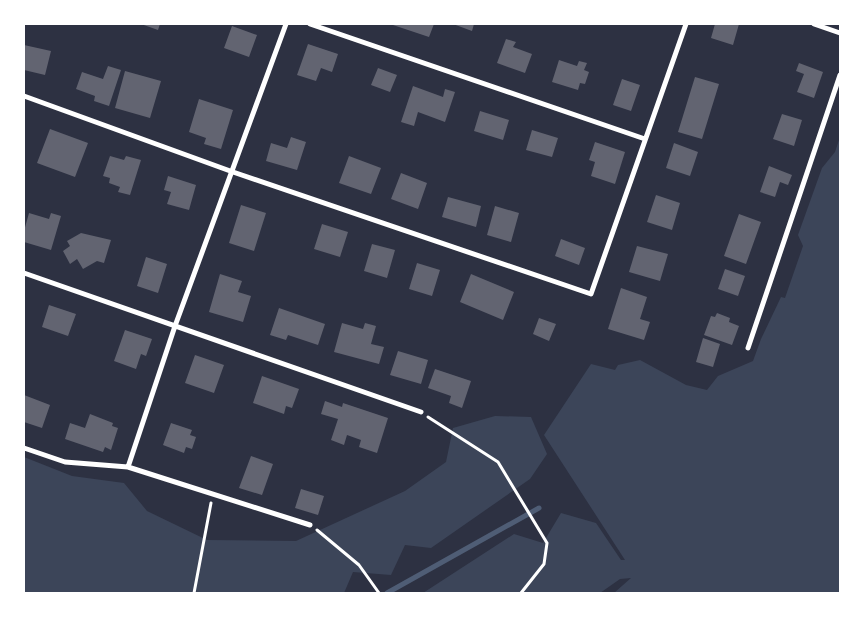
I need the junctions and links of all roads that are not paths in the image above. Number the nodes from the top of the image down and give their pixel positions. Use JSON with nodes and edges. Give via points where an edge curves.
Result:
{"nodes":[{"id":1,"x":286,"y":24,"type":"edge"},
{"id":2,"x":310,"y":24,"type":"edge"},
{"id":3,"x":686,"y":24,"type":"edge"},
{"id":4,"x":814,"y":24,"type":"edge"},
{"id":5,"x":840,"y":33,"type":"edge"},
{"id":6,"x":840,"y":75,"type":"edge"},
{"id":7,"x":24,"y":96,"type":"edge"},
{"id":8,"x":645,"y":139,"type":"junction"},
{"id":9,"x":233,"y":172,"type":"junction"},
{"id":10,"x":24,"y":273,"type":"edge"},
{"id":11,"x":175,"y":326,"type":"junction"},
{"id":12,"x":748,"y":348,"type":"dead end"},
{"id":13,"x":421,"y":412,"type":"road end"},
{"id":14,"x":24,"y":448,"type":"edge"},
{"id":15,"x":128,"y":467,"type":"junction"},
{"id":16,"x":310,"y":525,"type":"road end"}],
"edges":[{"from":1,"to":9,"type":"street"},
{"from":2,"to":8,"type":"street"},
{"from":3,"to":8,"type":"street"},
{"from":4,"to":5,"type":"street"},
{"from":6,"to":12,"type":"street"},
{"from":7,"to":9,"type":"street"},
{"from":8,"to":9,"type":"street","via":[[591,294]]},
{"from":9,"to":11,"type":"street"},
{"from":10,"to":11,"type":"street"},
{"from":11,"to":13,"type":"street"},
{"from":11,"to":15,"type":"street"},
{"from":14,"to":15,"type":"street","via":[[65,462]]},
{"from":15,"to":16,"type":"street"}]}
